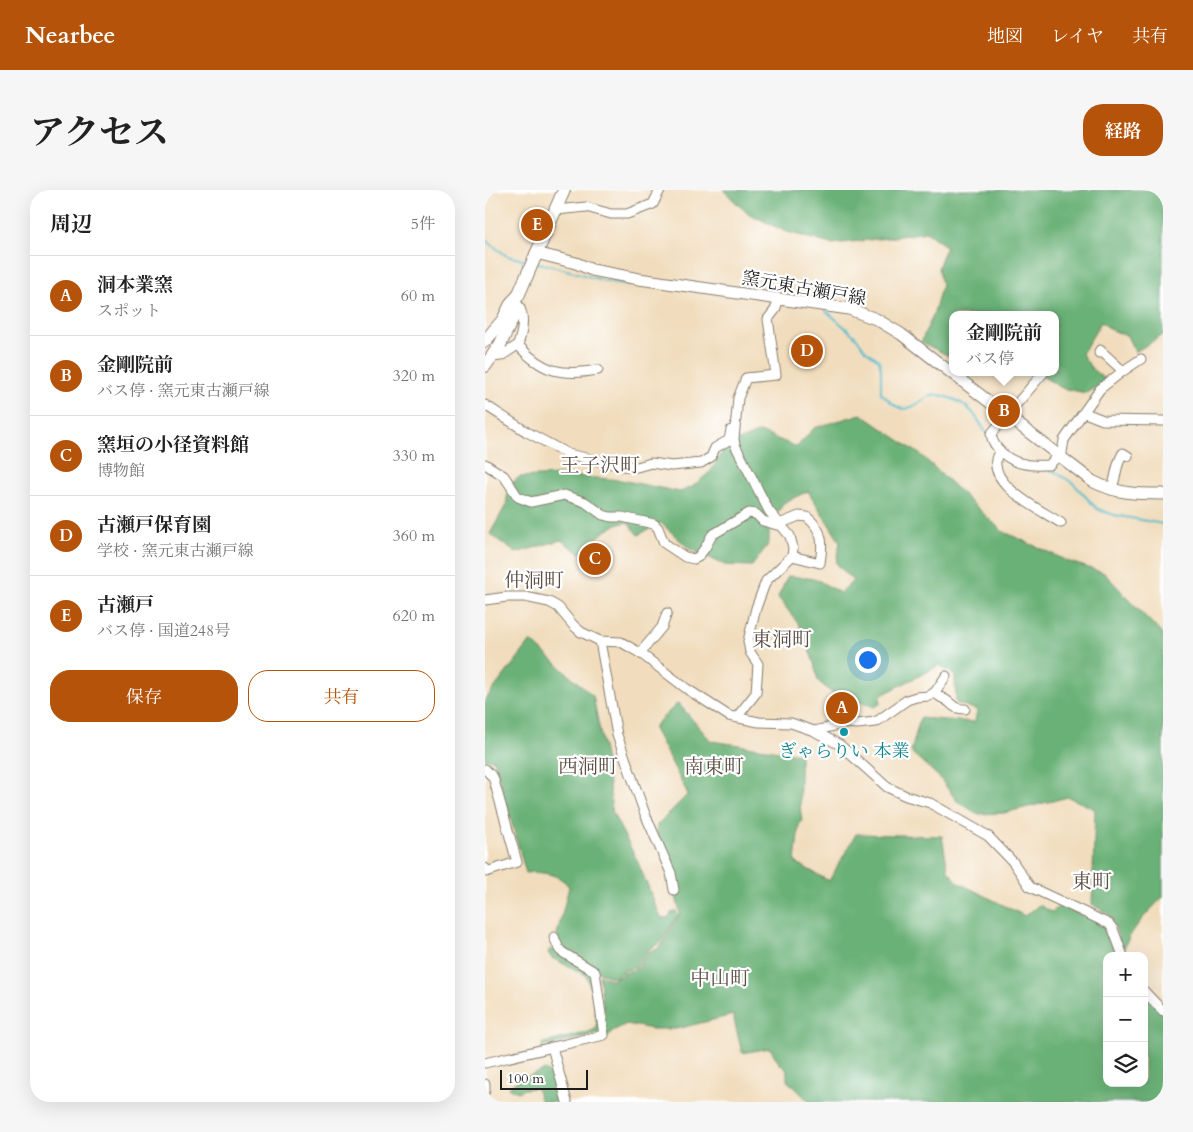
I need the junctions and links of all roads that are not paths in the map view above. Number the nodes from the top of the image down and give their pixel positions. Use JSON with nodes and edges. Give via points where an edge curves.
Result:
{"nodes":[{"id":1,"x":564,"y":190,"type":"edge"},
{"id":2,"x":660,"y":190,"type":"edge"},
{"id":3,"x":556,"y":210,"type":"junction"},
{"id":4,"x":534,"y":259,"type":"junction"},
{"id":5,"x":779,"y":299,"type":"junction"},
{"id":6,"x":518,"y":300,"type":"junction"},
{"id":7,"x":486,"y":340,"type":"edge"},
{"id":8,"x":518,"y":345,"type":"junction"},
{"id":9,"x":1099,"y":352,"type":"dead end"},
{"id":10,"x":1141,"y":358,"type":"dead end"},
{"id":11,"x":489,"y":361,"type":"edge"},
{"id":12,"x":598,"y":370,"type":"dead end"},
{"id":13,"x":949,"y":371,"type":"edge"},
{"id":14,"x":1123,"y":371,"type":"junction"},
{"id":15,"x":955,"y":376,"type":"edge"},
{"id":16,"x":1041,"y":376,"type":"edge"},
{"id":17,"x":485,"y":405,"type":"edge"},
{"id":18,"x":1085,"y":413,"type":"junction"},
{"id":19,"x":1007,"y":416,"type":"junction"},
{"id":20,"x":1163,"y":420,"type":"edge"},
{"id":21,"x":735,"y":428,"type":"junction"},
{"id":22,"x":999,"y":453,"type":"junction"},
{"id":23,"x":1128,"y":456,"type":"dead end"},
{"id":24,"x":1060,"y":457,"type":"junction"},
{"id":25,"x":485,"y":464,"type":"edge"},
{"id":26,"x":1111,"y":490,"type":"junction"},
{"id":27,"x":1163,"y":494,"type":"edge"},
{"id":28,"x":1061,"y":522,"type":"dead end"},
{"id":29,"x":781,"y":524,"type":"junction"},
{"id":30,"x":792,"y":556,"type":"junction"},
{"id":31,"x":485,"y":600,"type":"edge"},
{"id":32,"x":667,"y":613,"type":"dead end"},
{"id":33,"x":600,"y":642,"type":"junction"},
{"id":34,"x":640,"y":653,"type":"junction"},
{"id":35,"x":946,"y":676,"type":"dead end"},
{"id":36,"x":935,"y":692,"type":"junction"},
{"id":37,"x":965,"y":709,"type":"dead end"},
{"id":38,"x":737,"y":717,"type":"junction"},
{"id":39,"x":814,"y":732,"type":"junction"},
{"id":40,"x":485,"y":769,"type":"edge"},
{"id":41,"x":485,"y":868,"type":"edge"},
{"id":42,"x":673,"y":890,"type":"dead end"},
{"id":43,"x":554,"y":937,"type":"dead end"},
{"id":44,"x":1121,"y":952,"type":"edge"},
{"id":45,"x":1148,"y":995,"type":"edge"},
{"id":46,"x":1163,"y":1011,"type":"edge"},
{"id":47,"x":553,"y":1047,"type":"junction"},
{"id":48,"x":485,"y":1063,"type":"edge"},
{"id":49,"x":485,"y":1084,"type":"edge"},
{"id":50,"x":485,"y":1091,"type":"edge"},
{"id":51,"x":567,"y":1102,"type":"edge"}],
"edges":[{"from":1,"to":3,"type":"highway"},
{"from":2,"to":3,"type":"street","via":[[653,204],[627,214],[611,214],[587,207]]},
{"from":3,"to":4,"type":"highway"},
{"from":4,"to":5,"type":"main road","name":"窯元東古瀬戸線","via":[[576,263],[592,270],[639,279]]},
{"from":4,"to":6,"type":"highway"},
{"from":5,"to":13,"type":"main road","name":"窯元東古瀬戸線","via":[[849,309],[876,319]]},
{"from":5,"to":21,"type":"street","via":[[768,319],[776,375],[746,378],[738,398]]},
{"from":6,"to":7,"type":"highway","via":[[512,302],[503,320]]},
{"from":6,"to":8,"type":"street","via":[[523,326]]},
{"from":6,"to":11,"type":"highway","via":[[500,345]]},
{"from":8,"to":11,"type":"street"},
{"from":8,"to":12,"type":"street","via":[[538,364],[548,368],[576,374]]},
{"from":9,"to":14,"type":"street"},
{"from":10,"to":14,"type":"street"},
{"from":14,"to":18,"type":"street","via":[[1100,389]]},
{"from":15,"to":19,"type":"main road","name":"窯元東古瀬戸線"},
{"from":16,"to":19,"type":"street"},
{"from":17,"to":21,"type":"street","via":[[568,454],[622,466],[701,464],[711,457],[715,448],[729,440],[731,428]]},
{"from":18,"to":20,"type":"street","via":[[1103,420]]},
{"from":18,"to":24,"type":"street","via":[[1064,440]]},
{"from":19,"to":22,"type":"street","via":[[991,434]]},
{"from":19,"to":24,"type":"main road","name":"窯元東古瀬戸線"},
{"from":21,"to":29,"type":"street","via":[[735,445],[769,511]]},
{"from":22,"to":24,"type":"street","via":[[1023,464],[1049,465]]},
{"from":22,"to":28,"type":"street","via":[[995,469],[998,476],[1009,488]]},
{"from":23,"to":26,"type":"street","via":[[1123,453],[1116,463]]},
{"from":24,"to":26,"type":"main road","name":"窯元東古瀬戸線","via":[[1092,481]]},
{"from":25,"to":29,"type":"street","via":[[504,476],[518,497],[531,502],[564,495],[585,502],[603,515],[654,524],[664,543],[693,559],[698,557],[712,535],[749,514]]},
{"from":26,"to":27,"type":"main road","name":"窯元東古瀬戸線","via":[[1130,494]]},
{"from":29,"to":30,"type":"street","via":[[792,542]]},
{"from":29,"to":30,"type":"street","via":[[799,516],[807,518],[820,534],[820,563]]},
{"from":30,"to":38,"type":"street","via":[[767,581],[756,608],[748,641],[750,652],[758,664],[755,693]]},
{"from":31,"to":33,"type":"street","via":[[525,597],[549,602],[558,607],[581,632]]},
{"from":32,"to":34,"type":"street","via":[[662,627]]},
{"from":33,"to":34,"type":"street","via":[[621,642]]},
{"from":33,"to":42,"type":"street","via":[[617,735],[645,814],[671,873]]},
{"from":34,"to":38,"type":"street","via":[[687,690],[721,712]]},
{"from":35,"to":36,"type":"street"},
{"from":36,"to":37,"type":"street","via":[[953,707]]},
{"from":36,"to":39,"type":"street","via":[[907,700],[876,722],[847,723]]},
{"from":38,"to":39,"type":"street","via":[[759,722],[791,723]]},
{"from":39,"to":44,"type":"street","via":[[840,746],[887,787],[930,803],[988,836],[1013,862],[1030,887],[1109,924]]},
{"from":40,"to":41,"type":"street","via":[[493,777],[517,862],[486,872]]},
{"from":43,"to":47,"type":"street","via":[[562,952],[595,972],[603,1036]]},
{"from":45,"to":46,"type":"street"},
{"from":47,"to":48,"type":"street"},
{"from":47,"to":51,"type":"street"},
{"from":49,"to":50,"type":"street"}]}
